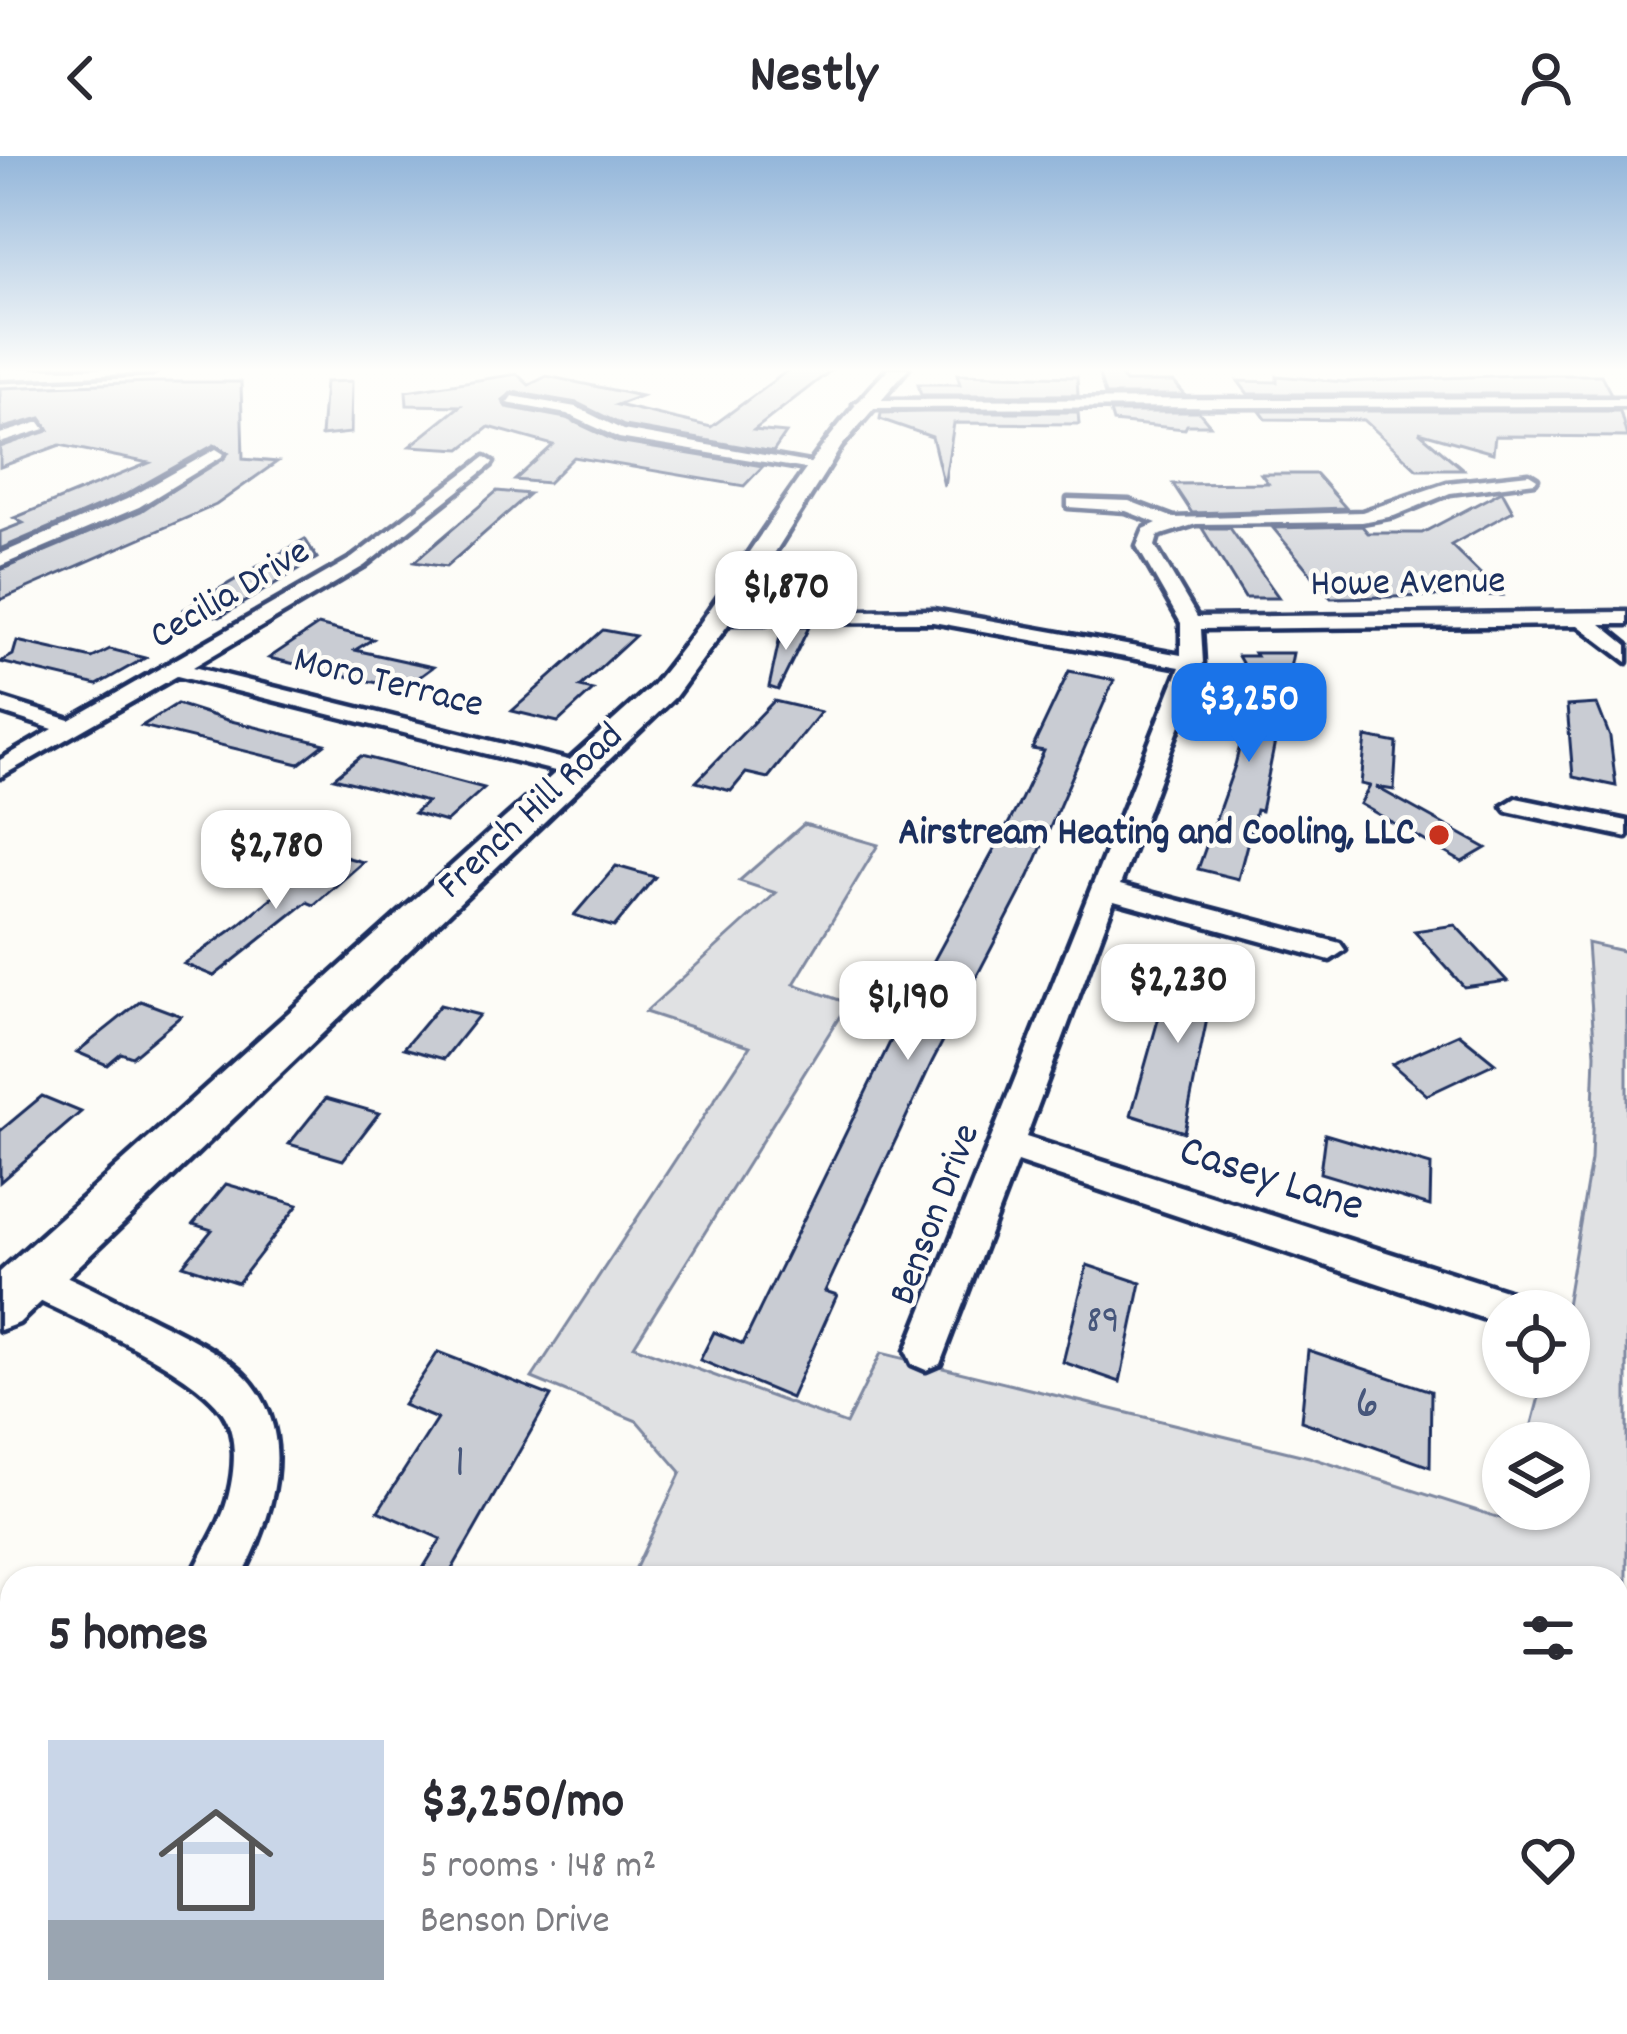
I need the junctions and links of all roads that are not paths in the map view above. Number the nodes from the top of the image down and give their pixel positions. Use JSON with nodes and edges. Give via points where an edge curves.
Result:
{"nodes":[{"id":1,"x":213,"y":456,"type":"edge"},
{"id":2,"x":754,"y":456,"type":"edge"},
{"id":3,"x":825,"y":456,"type":"edge"},
{"id":4,"x":485,"y":462,"type":"dead end"},
{"id":5,"x":818,"y":466,"type":"junction"},
{"id":6,"x":1528,"y":479,"type":"dead end"},
{"id":7,"x":1074,"y":503,"type":"dead end"},
{"id":8,"x":1172,"y":523,"type":"junction"},
{"id":9,"x":0,"y":561,"type":"edge"},
{"id":10,"x":721,"y":617,"type":"junction"},
{"id":11,"x":1627,"y":618,"type":"edge"},
{"id":12,"x":1583,"y":619,"type":"junction"},
{"id":13,"x":1191,"y":623,"type":"junction"},
{"id":14,"x":1627,"y":656,"type":"edge"},
{"id":15,"x":1192,"y":662,"type":"junction"},
{"id":16,"x":179,"y":670,"type":"junction"},
{"id":17,"x":0,"y":705,"type":"edge"},
{"id":18,"x":75,"y":729,"type":"junction"},
{"id":19,"x":0,"y":770,"type":"edge"},
{"id":20,"x":579,"y":770,"type":"junction"},
{"id":21,"x":1516,"y":806,"type":"dead end"},
{"id":22,"x":1627,"y":829,"type":"edge"},
{"id":23,"x":1106,"y":890,"type":"junction"},
{"id":24,"x":1330,"y":950,"type":"dead end"},
{"id":25,"x":1007,"y":1145,"type":"junction"},
{"id":26,"x":15,"y":1292,"type":"edge"},
{"id":27,"x":1482,"y":1300,"type":"edge"},
{"id":28,"x":926,"y":1352,"type":"dead end"},
{"id":29,"x":222,"y":1566,"type":"edge"}],
"edges":[{"from":1,"to":9,"type":"street","via":[[133,503]]},
{"from":2,"to":5,"type":"street"},
{"from":3,"to":5,"type":"main road","name":"French Hill Road"},
{"from":4,"to":16,"type":"street","name":"Cecilia Drive","via":[[358,562]]},
{"from":5,"to":10,"type":"main road","name":"French Hill Road"},
{"from":6,"to":8,"type":"street","via":[[1447,488],[1362,517]]},
{"from":7,"to":8,"type":"street","via":[[1129,506]]},
{"from":8,"to":13,"type":"street","name":"Benson Drive","via":[[1150,533],[1146,546]]},
{"from":10,"to":15,"type":"street","via":[[933,616]]},
{"from":10,"to":20,"type":"main road","name":"French Hill Road","via":[[664,691]]},
{"from":11,"to":12,"type":"street","name":"Howe Avenue"},
{"from":12,"to":13,"type":"street","name":"Howe Avenue"},
{"from":12,"to":14,"type":"street"},
{"from":13,"to":15,"type":"street","name":"Benson Drive"},
{"from":15,"to":23,"type":"street","name":"Benson Drive"},
{"from":16,"to":18,"type":"street","name":"Cecilia Drive"},
{"from":16,"to":20,"type":"street","name":"Moro Terrace"},
{"from":17,"to":18,"type":"street"},
{"from":18,"to":19,"type":"street","name":"Cecilia Drive"},
{"from":20,"to":26,"type":"main road","name":"French Hill Road"},
{"from":21,"to":22,"type":"street"},
{"from":23,"to":24,"type":"street"},
{"from":23,"to":25,"type":"street","name":"Benson Drive"},
{"from":25,"to":27,"type":"street","name":"Casey Lane"},
{"from":25,"to":28,"type":"street","name":"Benson Drive"},
{"from":26,"to":29,"type":"street","via":[[188,1360],[235,1394],[256,1435],[250,1500]]}]}
